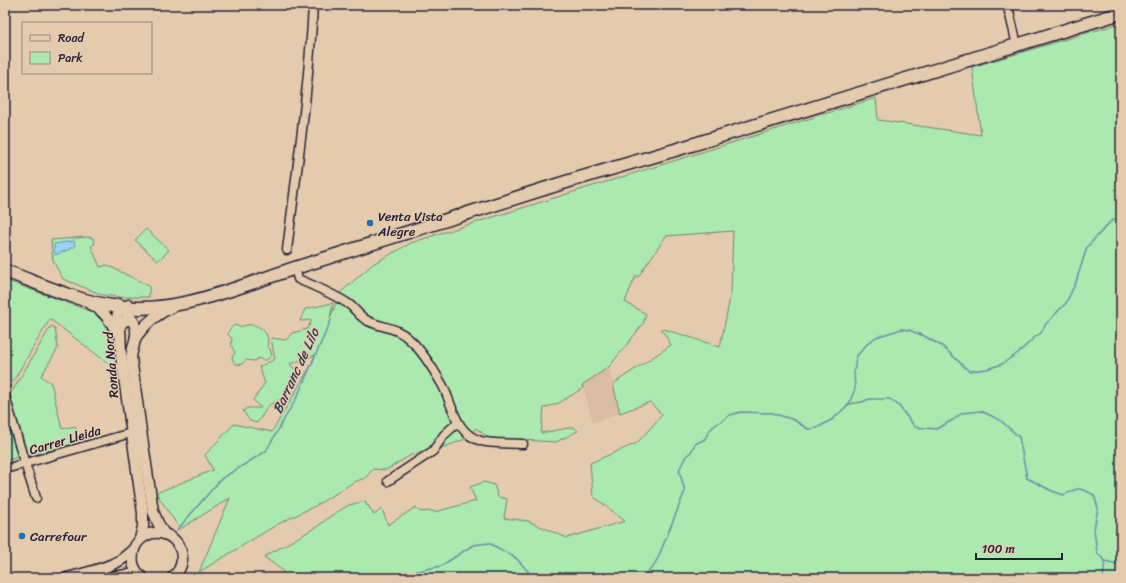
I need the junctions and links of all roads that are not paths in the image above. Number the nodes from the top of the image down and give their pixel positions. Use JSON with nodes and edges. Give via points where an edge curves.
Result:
{"nodes":[{"id":1,"x":313,"y":5,"type":"edge"},
{"id":2,"x":1007,"y":5,"type":"edge"},
{"id":3,"x":1121,"y":13,"type":"edge"},
{"id":4,"x":1017,"y":45,"type":"junction"},
{"id":5,"x":287,"y":250,"type":"dead end"},
{"id":6,"x":5,"y":266,"type":"edge"},
{"id":7,"x":290,"y":270,"type":"junction"},
{"id":8,"x":5,"y":271,"type":"edge"},
{"id":9,"x":72,"y":295,"type":"junction"},
{"id":10,"x":112,"y":300,"type":"junction"},
{"id":11,"x":192,"y":301,"type":"junction"},
{"id":12,"x":141,"y":303,"type":"junction"},
{"id":13,"x":123,"y":308,"type":"junction"},
{"id":14,"x":134,"y":322,"type":"junction"},
{"id":15,"x":115,"y":329,"type":"junction"},
{"id":16,"x":136,"y":337,"type":"junction"},
{"id":17,"x":120,"y":343,"type":"junction"},
{"id":18,"x":5,"y":396,"type":"edge"},
{"id":19,"x":457,"y":422,"type":"junction"},
{"id":20,"x":131,"y":433,"type":"junction"},
{"id":21,"x":523,"y":444,"type":"dead end"},
{"id":22,"x":25,"y":464,"type":"junction"},
{"id":23,"x":5,"y":469,"type":"edge"},
{"id":24,"x":388,"y":481,"type":"dead end"},
{"id":25,"x":36,"y":498,"type":"dead end"},
{"id":26,"x":164,"y":534,"type":"junction"},
{"id":27,"x":140,"y":540,"type":"junction"},
{"id":28,"x":134,"y":549,"type":"junction"},
{"id":29,"x":181,"y":574,"type":"edge"},
{"id":30,"x":141,"y":576,"type":"edge"},
{"id":31,"x":67,"y":578,"type":"edge"},
{"id":32,"x":108,"y":578,"type":"edge"},
{"id":33,"x":172,"y":578,"type":"edge"}],
"edges":[{"from":1,"to":5,"type":"street","via":[[305,104]]},
{"from":2,"to":4,"type":"street"},
{"from":3,"to":4,"type":"highway"},
{"from":4,"to":7,"type":"highway","via":[[566,182]]},
{"from":6,"to":10,"type":"highway","via":[[62,287]]},
{"from":7,"to":11,"type":"highway"},
{"from":7,"to":12,"type":"highway","via":[[185,298]]},
{"from":7,"to":19,"type":"street","via":[[298,279],[332,294],[351,306],[366,320],[404,333],[420,350],[442,384]]},
{"from":8,"to":9,"type":"highway"},
{"from":9,"to":13,"type":"highway"},
{"from":9,"to":15,"type":"main road","via":[[97,307]]},
{"from":10,"to":12,"type":"highway"},
{"from":10,"to":13,"type":"main road"},
{"from":11,"to":13,"type":"highway","via":[[168,306]]},
{"from":11,"to":16,"type":"main road","via":[[157,314]]},
{"from":12,"to":13,"type":"main road"},
{"from":13,"to":14,"type":"main road"},
{"from":13,"to":15,"type":"main road","via":[[119,312]]},
{"from":14,"to":16,"type":"main road","name":"Ronda Nord","via":[[137,328]]},
{"from":14,"to":17,"type":"main road","name":"Ronda Nord","via":[[126,320],[120,325]]},
{"from":15,"to":17,"type":"main road"},
{"from":16,"to":26,"type":"main road","name":"Ronda Nord","via":[[131,357],[141,431],[153,511]]},
{"from":17,"to":20,"type":"main road","name":"Ronda Nord"},
{"from":18,"to":22,"type":"street"},
{"from":19,"to":21,"type":"street","via":[[470,436],[481,441]]},
{"from":19,"to":24,"type":"street","via":[[433,451]]},
{"from":20,"to":22,"type":"street","name":"Carrer Lleida"},
{"from":20,"to":27,"type":"main road","name":"Ronda Nord","via":[[143,513]]},
{"from":22,"to":23,"type":"street","name":"Carrer Lleida"},
{"from":22,"to":25,"type":"street"},
{"from":26,"to":27,"type":"main road","via":[[151,533]]},
{"from":26,"to":29,"type":"main road","name":"Ronda Nord","via":[[170,536],[180,548]]},
{"from":27,"to":28,"type":"main road","name":"Ronda Nord"},
{"from":28,"to":30,"type":"main road","via":[[133,564]]},
{"from":28,"to":31,"type":"main road","name":"Ronda Nord","via":[[119,561]]},
{"from":29,"to":33,"type":"main road","name":"Ronda Nord"},
{"from":30,"to":32,"type":"main road"}]}
